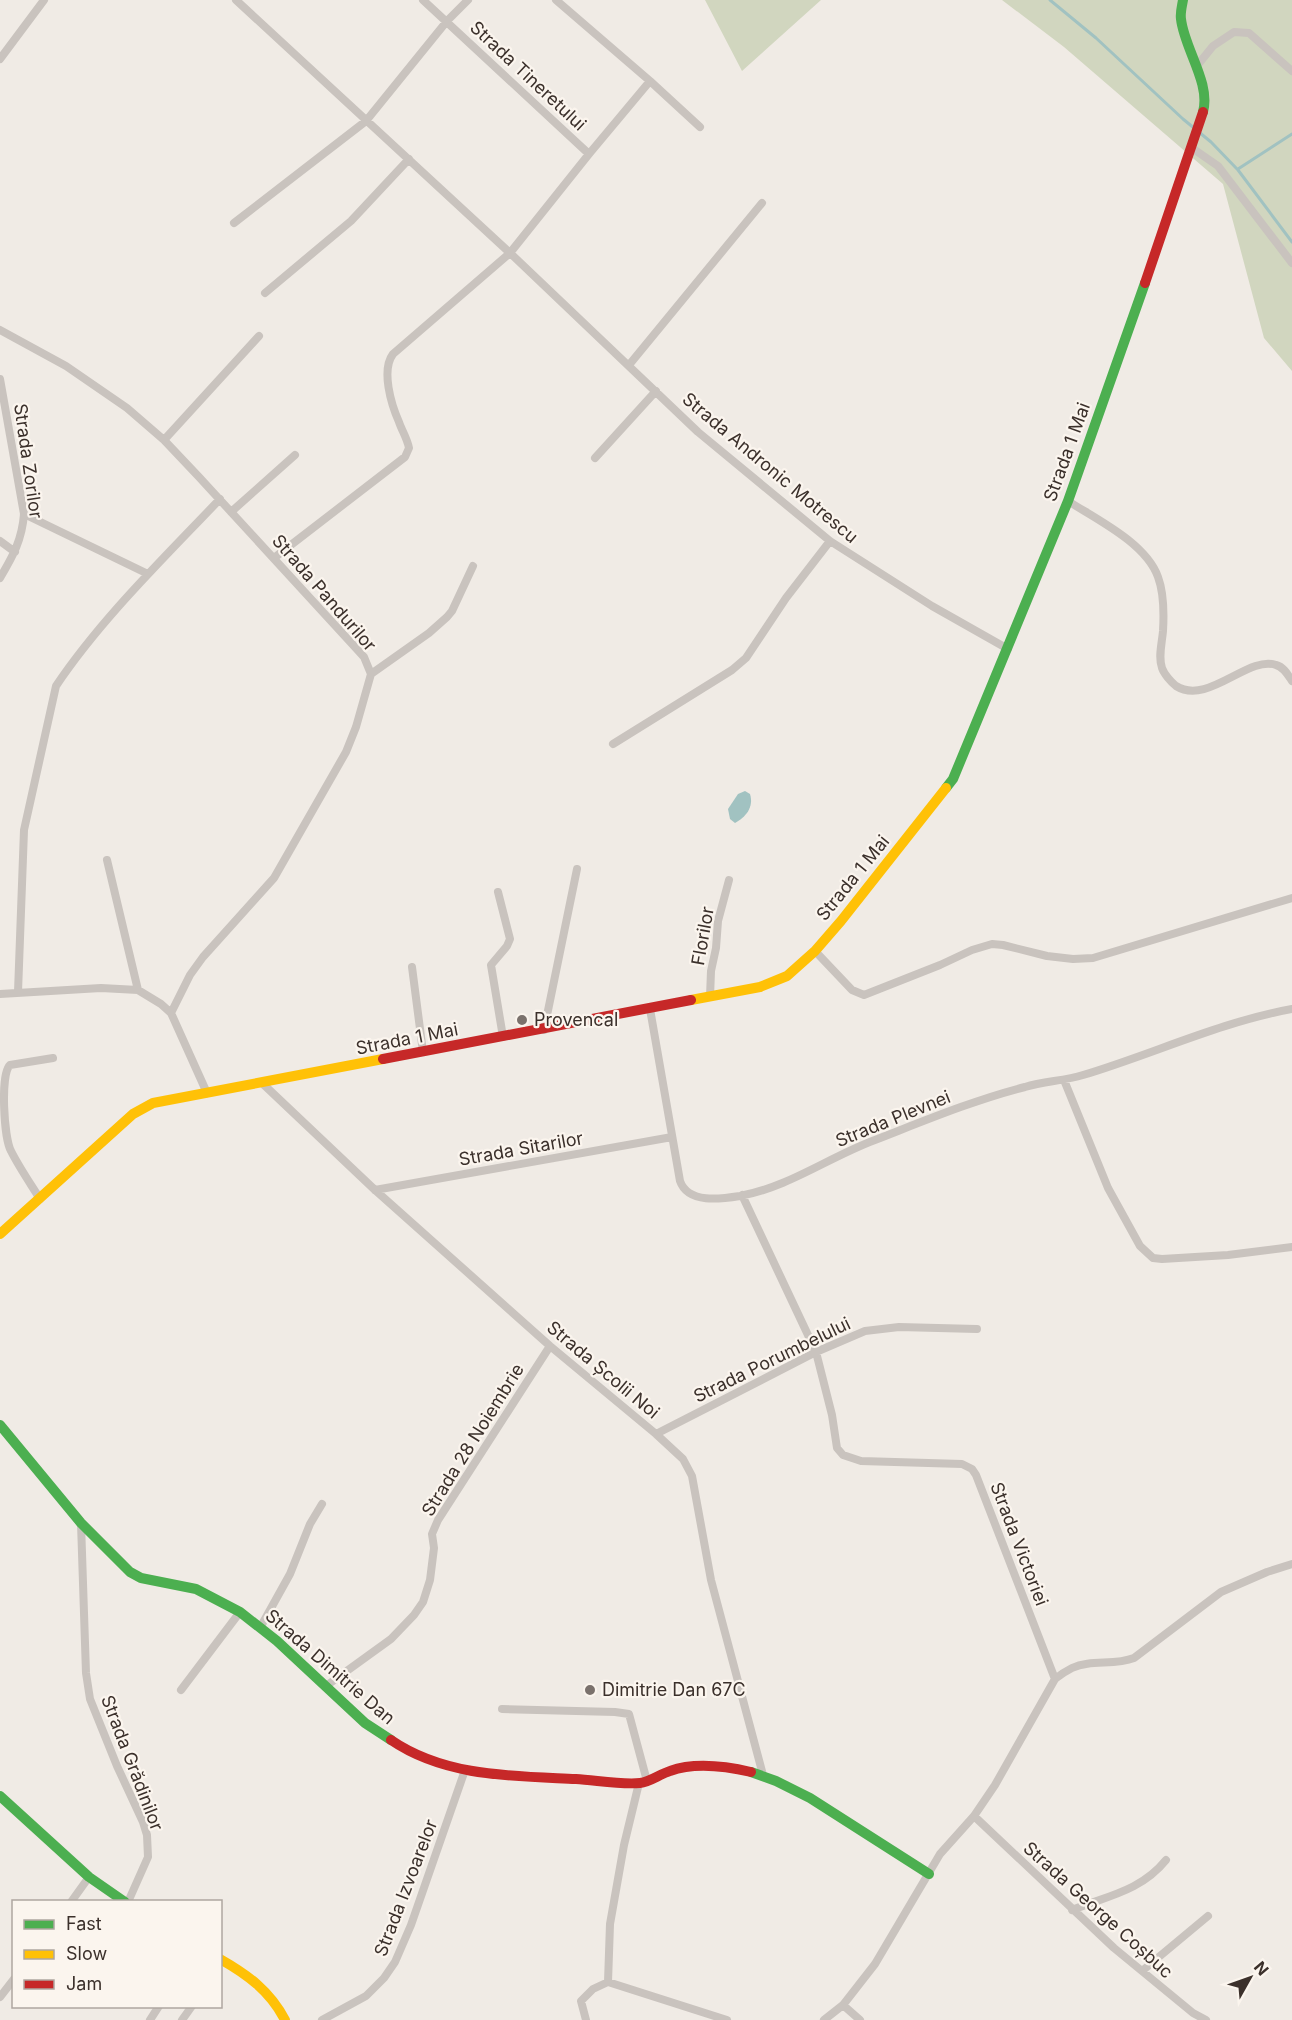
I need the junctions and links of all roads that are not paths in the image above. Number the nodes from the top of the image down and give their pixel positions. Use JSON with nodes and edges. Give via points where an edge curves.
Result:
{"nodes":[{"id":1,"x":44,"y":0,"type":"edge"},
{"id":2,"x":236,"y":0,"type":"edge"},
{"id":3,"x":423,"y":0,"type":"edge"},
{"id":4,"x":468,"y":0,"type":"edge"},
{"id":5,"x":556,"y":0,"type":"edge"},
{"id":6,"x":1183,"y":0,"type":"edge"},
{"id":7,"x":447,"y":21,"type":"junction"},
{"id":8,"x":0,"y":59,"type":"edge"},
{"id":9,"x":1196,"y":67,"type":"junction"},
{"id":10,"x":1292,"y":71,"type":"edge"},
{"id":11,"x":650,"y":81,"type":"junction"},
{"id":12,"x":366,"y":121,"type":"junction"},
{"id":13,"x":700,"y":127,"type":"dead end"},
{"id":14,"x":1193,"y":145,"type":"junction"},
{"id":15,"x":589,"y":154,"type":"junction"},
{"id":16,"x":409,"y":159,"type":"junction"},
{"id":17,"x":762,"y":203,"type":"dead end"},
{"id":18,"x":234,"y":223,"type":"dead end"},
{"id":19,"x":510,"y":253,"type":"junction"},
{"id":20,"x":1292,"y":264,"type":"edge"},
{"id":21,"x":265,"y":293,"type":"dead end"},
{"id":22,"x":0,"y":330,"type":"edge"},
{"id":23,"x":259,"y":336,"type":"dead end"},
{"id":24,"x":629,"y":365,"type":"junction"},
{"id":25,"x":0,"y":380,"type":"edge"},
{"id":26,"x":656,"y":391,"type":"junction"},
{"id":27,"x":164,"y":440,"type":"junction"},
{"id":28,"x":295,"y":455,"type":"dead end"},
{"id":29,"x":595,"y":458,"type":"dead end"},
{"id":30,"x":220,"y":499,"type":"junction"},
{"id":31,"x":1068,"y":501,"type":"junction"},
{"id":32,"x":231,"y":512,"type":"junction"},
{"id":33,"x":24,"y":514,"type":"junction"},
{"id":34,"x":0,"y":541,"type":"edge"},
{"id":35,"x":830,"y":541,"type":"junction"},
{"id":36,"x":15,"y":552,"type":"junction"},
{"id":37,"x":274,"y":558,"type":"junction"},
{"id":38,"x":472,"y":566,"type":"dead end"},
{"id":39,"x":148,"y":574,"type":"junction"},
{"id":40,"x":0,"y":578,"type":"edge"},
{"id":41,"x":1008,"y":649,"type":"junction"},
{"id":42,"x":371,"y":674,"type":"junction"},
{"id":43,"x":1292,"y":681,"type":"edge"},
{"id":44,"x":613,"y":744,"type":"dead end"},
{"id":45,"x":107,"y":860,"type":"dead end"},
{"id":46,"x":577,"y":869,"type":"dead end"},
{"id":47,"x":729,"y":880,"type":"dead end"},
{"id":48,"x":498,"y":892,"type":"dead end"},
{"id":49,"x":1292,"y":898,"type":"edge"},
{"id":50,"x":815,"y":951,"type":"junction"},
{"id":51,"x":412,"y":967,"type":"dead end"},
{"id":52,"x":138,"y":990,"type":"junction"},
{"id":53,"x":18,"y":992,"type":"junction"},
{"id":54,"x":0,"y":994,"type":"edge"},
{"id":55,"x":710,"y":997,"type":"junction"},
{"id":56,"x":650,"y":1009,"type":"junction"},
{"id":57,"x":1292,"y":1009,"type":"edge"},
{"id":58,"x":171,"y":1013,"type":"junction"},
{"id":59,"x":544,"y":1030,"type":"junction"},
{"id":60,"x":503,"y":1037,"type":"junction"},
{"id":61,"x":423,"y":1052,"type":"junction"},
{"id":62,"x":53,"y":1058,"type":"dead end"},
{"id":63,"x":1064,"y":1080,"type":"junction"},
{"id":64,"x":262,"y":1083,"type":"junction"},
{"id":65,"x":207,"y":1093,"type":"junction"},
{"id":66,"x":672,"y":1137,"type":"junction"},
{"id":67,"x":375,"y":1190,"type":"junction"},
{"id":68,"x":742,"y":1196,"type":"junction"},
{"id":69,"x":40,"y":1199,"type":"junction"},
{"id":70,"x":0,"y":1234,"type":"edge"},
{"id":71,"x":1292,"y":1247,"type":"edge"},
{"id":72,"x":977,"y":1329,"type":"dead end"},
{"id":73,"x":550,"y":1346,"type":"junction"},
{"id":74,"x":816,"y":1352,"type":"junction"},
{"id":75,"x":0,"y":1425,"type":"edge"},
{"id":76,"x":656,"y":1434,"type":"junction"},
{"id":77,"x":322,"y":1504,"type":"dead end"},
{"id":78,"x":81,"y":1523,"type":"junction"},
{"id":79,"x":1292,"y":1564,"type":"edge"},
{"id":80,"x":240,"y":1612,"type":"junction"},
{"id":81,"x":260,"y":1628,"type":"junction"},
{"id":82,"x":1055,"y":1679,"type":"junction"},
{"id":83,"x":326,"y":1686,"type":"junction"},
{"id":84,"x":181,"y":1690,"type":"dead end"},
{"id":85,"x":502,"y":1709,"type":"dead end"},
{"id":86,"x":465,"y":1770,"type":"junction"},
{"id":87,"x":763,"y":1775,"type":"junction"},
{"id":88,"x":643,"y":1782,"type":"junction"},
{"id":89,"x":0,"y":1796,"type":"edge"},
{"id":90,"x":974,"y":1816,"type":"junction"},
{"id":91,"x":1166,"y":1860,"type":"dead end"},
{"id":92,"x":929,"y":1874,"type":"junction"},
{"id":93,"x":88,"y":1877,"type":"junction"},
{"id":94,"x":72,"y":1900,"type":"edge"},
{"id":95,"x":124,"y":1900,"type":"edge"},
{"id":96,"x":128,"y":1900,"type":"edge"},
{"id":97,"x":1072,"y":1910,"type":"junction"},
{"id":98,"x":1208,"y":1916,"type":"dead end"},
{"id":99,"x":222,"y":1963,"type":"edge"},
{"id":100,"x":1142,"y":1971,"type":"junction"},
{"id":101,"x":12,"y":1981,"type":"edge"},
{"id":102,"x":608,"y":1982,"type":"junction"},
{"id":103,"x":0,"y":1997,"type":"edge"},
{"id":104,"x":843,"y":2005,"type":"junction"},
{"id":105,"x":191,"y":2008,"type":"edge"},
{"id":106,"x":1193,"y":2016,"type":"edge"},
{"id":107,"x":182,"y":2020,"type":"edge"},
{"id":108,"x":285,"y":2020,"type":"edge"},
{"id":109,"x":322,"y":2020,"type":"edge"},
{"id":110,"x":586,"y":2020,"type":"edge"},
{"id":111,"x":727,"y":2020,"type":"edge"},
{"id":112,"x":824,"y":2020,"type":"edge"},
{"id":113,"x":860,"y":2020,"type":"edge"},
{"id":114,"x":1206,"y":2020,"type":"edge"}],
"edges":[{"from":1,"to":8,"type":"street"},
{"from":2,"to":12,"type":"street","name":"Strada Andronic Motrescu"},
{"from":3,"to":7,"type":"street","name":"Strada Tineretului"},
{"from":4,"to":7,"type":"street","name":"Strada Tineretului"},
{"from":5,"to":11,"type":"street"},
{"from":6,"to":9,"type":"main road","name":"Strada 1 Mai","via":[[1181,19]]},
{"from":7,"to":12,"type":"street"},
{"from":7,"to":15,"type":"street","name":"Strada Tineretului"},
{"from":9,"to":10,"type":"street","via":[[1213,46],[1234,32],[1249,33]]},
{"from":9,"to":14,"type":"main road","name":"Strada 1 Mai","via":[[1205,106]]},
{"from":11,"to":13,"type":"street"},
{"from":11,"to":15,"type":"street"},
{"from":12,"to":16,"type":"street","name":"Strada Andronic Motrescu"},
{"from":12,"to":18,"type":"street"},
{"from":14,"to":20,"type":"street","via":[[1218,166]]},
{"from":14,"to":31,"type":"main road","name":"Strada 1 Mai"},
{"from":15,"to":19,"type":"street"},
{"from":16,"to":19,"type":"street","name":"Strada Andronic Motrescu"},
{"from":16,"to":21,"type":"street","via":[[351,220]]},
{"from":17,"to":24,"type":"street"},
{"from":19,"to":24,"type":"street","name":"Strada Andronic Motrescu"},
{"from":19,"to":37,"type":"street","via":[[388,360],[389,387],[409,448],[405,457]]},
{"from":22,"to":27,"type":"street","name":"Strada Pandurilor","via":[[101,389]]},
{"from":23,"to":27,"type":"street"},
{"from":24,"to":26,"type":"street","name":"Strada Andronic Motrescu"},
{"from":25,"to":33,"type":"street","name":"Strada Zorilor"},
{"from":26,"to":29,"type":"street"},
{"from":26,"to":35,"type":"street","name":"Strada Andronic Motrescu","via":[[698,432]]},
{"from":27,"to":30,"type":"street","name":"Strada Pandurilor"},
{"from":28,"to":32,"type":"street"},
{"from":30,"to":32,"type":"street","name":"Strada Pandurilor"},
{"from":30,"to":39,"type":"street"},
{"from":31,"to":41,"type":"main road","name":"Strada 1 Mai"},
{"from":31,"to":43,"type":"street","via":[[1126,538],[1158,575],[1163,631],[1160,658],[1162,669],[1177,686],[1190,691],[1202,689],[1269,664],[1284,670]]},
{"from":32,"to":37,"type":"street","name":"Strada Pandurilor"},
{"from":33,"to":36,"type":"street","name":"Strada Zorilor"},
{"from":33,"to":39,"type":"street"},
{"from":34,"to":36,"type":"street"},
{"from":35,"to":41,"type":"street","name":"Strada Andronic Motrescu"},
{"from":35,"to":44,"type":"street","via":[[746,658]]},
{"from":36,"to":40,"type":"street","name":"Strada Zorilor"},
{"from":37,"to":42,"type":"street","name":"Strada Pandurilor","via":[[359,651]]},
{"from":38,"to":42,"type":"street","via":[[447,617]]},
{"from":39,"to":53,"type":"street","via":[[56,686],[24,830]]},
{"from":41,"to":50,"type":"main road","name":"Strada 1 Mai","via":[[953,778]]},
{"from":42,"to":58,"type":"street","name":"Strada Pandurilor","via":[[346,752],[293,846],[274,878],[202,957]]},
{"from":45,"to":52,"type":"street"},
{"from":46,"to":59,"type":"street"},
{"from":47,"to":55,"type":"street","name":"Florilor","via":[[718,921]]},
{"from":48,"to":60,"type":"street","via":[[510,939],[491,965]]},
{"from":49,"to":50,"type":"street","via":[[1093,958],[1047,956],[992,944],[864,995],[852,990]]},
{"from":50,"to":55,"type":"main road","name":"Strada 1 Mai","via":[[787,976],[760,987]]},
{"from":51,"to":61,"type":"street"},
{"from":52,"to":53,"type":"street"},
{"from":52,"to":58,"type":"street"},
{"from":53,"to":54,"type":"street"},
{"from":55,"to":56,"type":"main road","name":"Strada 1 Mai"},
{"from":56,"to":59,"type":"main road","name":"Strada 1 Mai"},
{"from":56,"to":66,"type":"street","name":"Strada Plevnei"},
{"from":57,"to":63,"type":"street","name":"Strada Plevnei","via":[[1250,1018]]},
{"from":58,"to":65,"type":"street"},
{"from":59,"to":60,"type":"main road","name":"Strada 1 Mai"},
{"from":60,"to":61,"type":"main road","name":"Strada 1 Mai"},
{"from":61,"to":64,"type":"main road","name":"Strada 1 Mai"},
{"from":62,"to":69,"type":"street","via":[[9,1065],[4,1081],[9,1149]]},
{"from":63,"to":68,"type":"street","name":"Strada Plevnei","via":[[1027,1086],[944,1114],[861,1145],[799,1177]]},
{"from":63,"to":71,"type":"street","via":[[1108,1188],[1148,1255],[1162,1259]]},
{"from":64,"to":65,"type":"main road","name":"Strada 1 Mai"},
{"from":64,"to":67,"type":"street","name":"Strada Școlii Noi"},
{"from":65,"to":69,"type":"main road","name":"Strada 1 Mai","via":[[142,1107]]},
{"from":66,"to":67,"type":"street","name":"Strada Sitarilor"},
{"from":66,"to":68,"type":"street","name":"Strada Plevnei","via":[[680,1181],[687,1192],[711,1199]]},
{"from":67,"to":73,"type":"street","name":"Strada Școlii Noi"},
{"from":68,"to":74,"type":"street","name":"Strada Victoriei"},
{"from":69,"to":70,"type":"main road","name":"Strada 1 Mai"},
{"from":72,"to":74,"type":"street","name":"Strada Porumbelului","via":[[899,1327],[865,1331]]},
{"from":73,"to":76,"type":"street","name":"Strada Școlii Noi"},
{"from":73,"to":83,"type":"street","name":"Strada 28 Noiembrie","via":[[438,1520],[432,1534],[430,1580],[423,1602],[384,1645]]},
{"from":74,"to":76,"type":"street","name":"Strada Porumbelului"},
{"from":74,"to":82,"type":"street","name":"Strada Victoriei","via":[[837,1448],[843,1455],[861,1461],[962,1464],[972,1469]]},
{"from":75,"to":78,"type":"main road","name":"Strada Dimitrie Dan"},
{"from":76,"to":87,"type":"street","name":"Strada Școlii Noi","via":[[682,1459],[692,1476],[711,1580]]},
{"from":77,"to":81,"type":"street"},
{"from":78,"to":80,"type":"main road","name":"Strada Dimitrie Dan","via":[[130,1572],[141,1578],[196,1589]]},
{"from":78,"to":96,"type":"street","name":"Strada Grădinilor","via":[[90,1699],[147,1835],[148,1857]]},
{"from":79,"to":82,"type":"street","via":[[1221,1592],[1134,1658],[1085,1664]]},
{"from":80,"to":81,"type":"main road","name":"Strada Dimitrie Dan"},
{"from":80,"to":84,"type":"street"},
{"from":81,"to":83,"type":"main road","name":"Strada Dimitrie Dan"},
{"from":82,"to":90,"type":"street"},
{"from":83,"to":86,"type":"main road","name":"Strada Dimitrie Dan","via":[[386,1738],[424,1759]]},
{"from":85,"to":88,"type":"street","via":[[629,1714]]},
{"from":86,"to":88,"type":"main road","name":"Strada Dimitrie Dan"},
{"from":86,"to":109,"type":"street","name":"Strada Izvoarelor","via":[[402,1949],[384,1978],[366,1996]]},
{"from":87,"to":88,"type":"main road","name":"Strada Dimitrie Dan","via":[[742,1769],[699,1766],[671,1770]]},
{"from":87,"to":92,"type":"main road","name":"Strada Dimitrie Dan","via":[[793,1788]]},
{"from":88,"to":102,"type":"street","via":[[624,1845],[610,1924]]},
{"from":89,"to":93,"type":"main road"},
{"from":90,"to":92,"type":"street","via":[[940,1854]]},
{"from":90,"to":97,"type":"street","name":"Strada George Coșbuc"},
{"from":91,"to":97,"type":"street","via":[[1137,1886]]},
{"from":92,"to":104,"type":"street","via":[[876,1964]]},
{"from":93,"to":94,"type":"street"},
{"from":93,"to":95,"type":"main road"},
{"from":97,"to":100,"type":"street","name":"Strada George Coșbuc"},
{"from":98,"to":100,"type":"street"},
{"from":99,"to":108,"type":"main road","via":[[254,1978]]},
{"from":100,"to":106,"type":"street","name":"Strada George Coșbuc"},
{"from":101,"to":103,"type":"street"},
{"from":102,"to":110,"type":"street","via":[[592,1989],[581,2001]]},
{"from":102,"to":111,"type":"street"},
{"from":104,"to":112,"type":"street"},
{"from":104,"to":113,"type":"street"},
{"from":105,"to":107,"type":"street"},
{"from":106,"to":114,"type":"street","name":"Strada George Coșbuc"}]}
